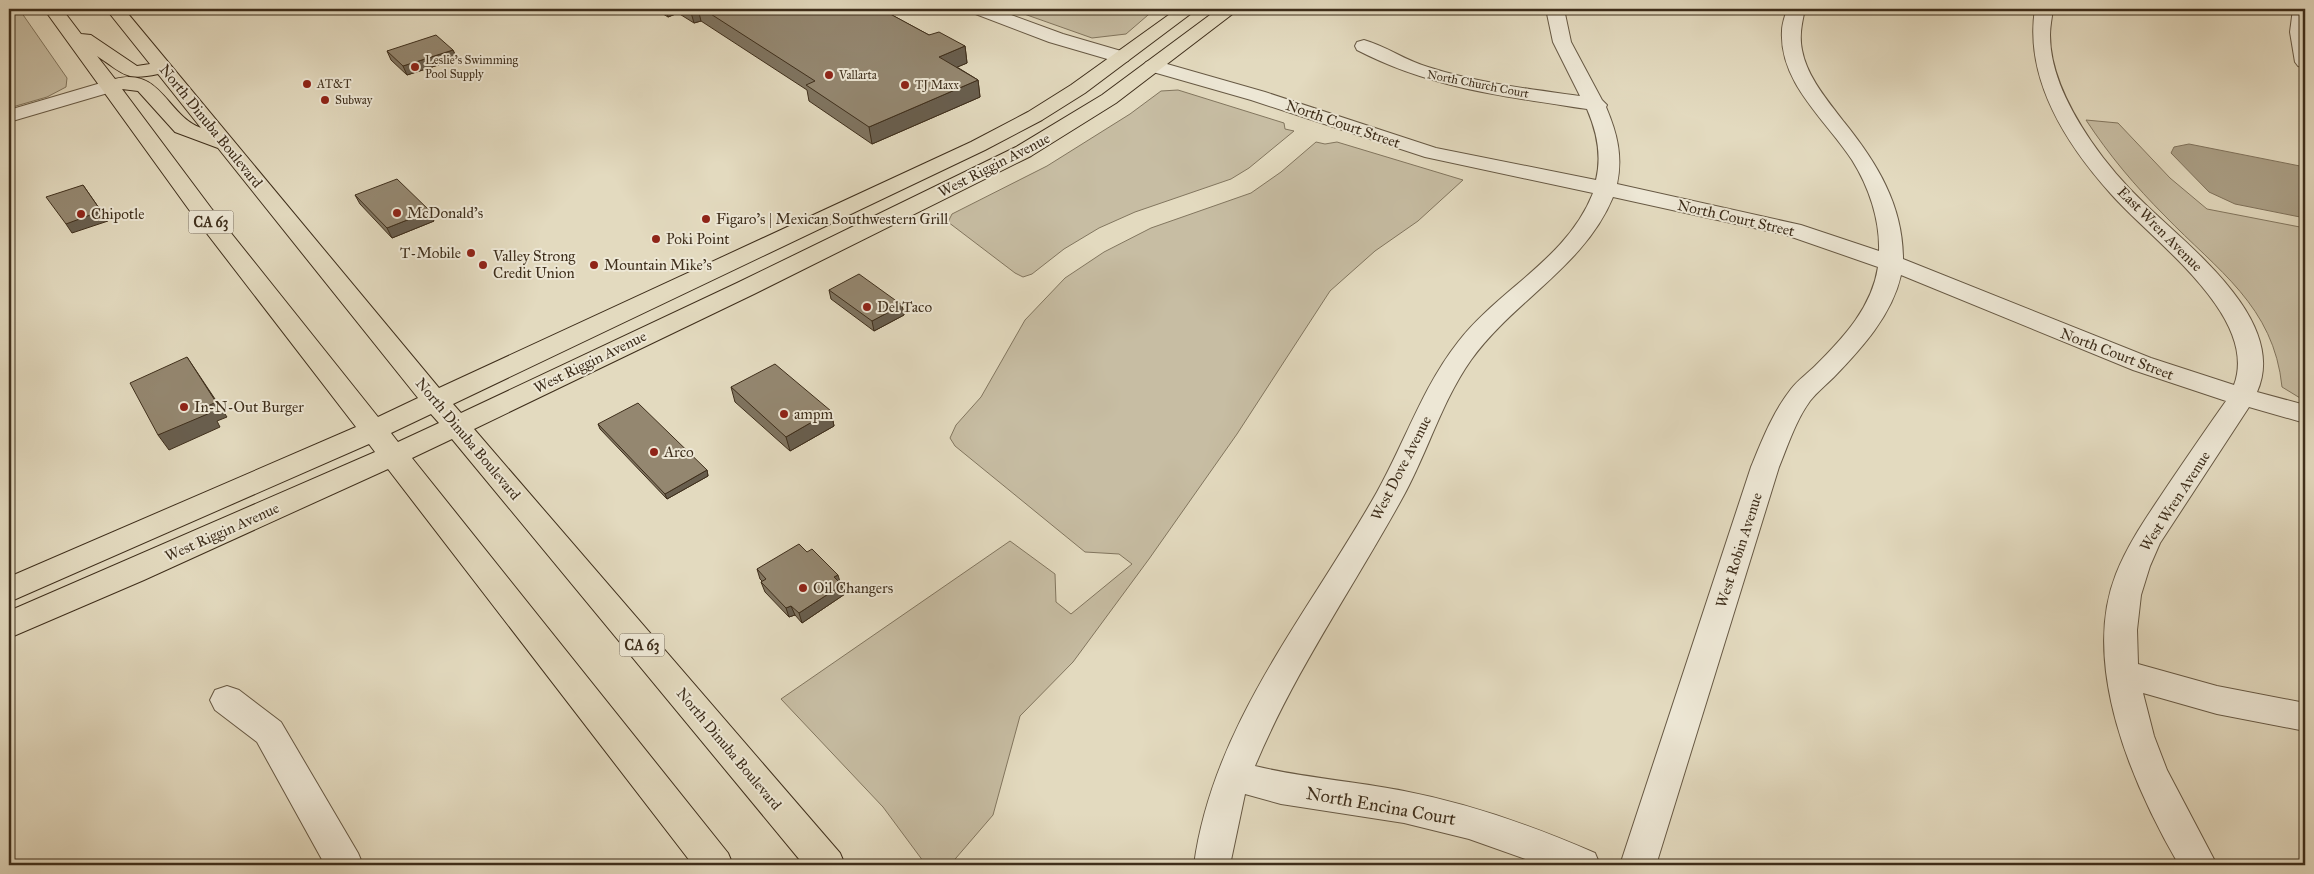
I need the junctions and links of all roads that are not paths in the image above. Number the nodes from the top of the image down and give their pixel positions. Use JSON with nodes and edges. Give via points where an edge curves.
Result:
{"nodes":[{"id":1,"x":53,"y":9,"type":"edge"},
{"id":2,"x":115,"y":9,"type":"edge"},
{"id":3,"x":979,"y":9,"type":"edge"},
{"id":4,"x":1188,"y":9,"type":"edge"},
{"id":5,"x":1207,"y":9,"type":"edge"},
{"id":6,"x":1230,"y":9,"type":"edge"},
{"id":7,"x":1555,"y":9,"type":"edge"},
{"id":8,"x":1796,"y":9,"type":"edge"},
{"id":9,"x":2044,"y":9,"type":"edge"},
{"id":10,"x":2302,"y":9,"type":"edge"},
{"id":11,"x":67,"y":28,"type":"junction"},
{"id":12,"x":1364,"y":46,"type":"dead end"},
{"id":13,"x":1121,"y":57,"type":"junction"},
{"id":14,"x":2305,"y":62,"type":"edge"},
{"id":15,"x":1153,"y":66,"type":"junction"},
{"id":16,"x":165,"y":67,"type":"junction"},
{"id":17,"x":110,"y":86,"type":"junction"},
{"id":18,"x":1597,"y":105,"type":"junction"},
{"id":19,"x":9,"y":116,"type":"edge"},
{"id":20,"x":225,"y":144,"type":"junction"},
{"id":21,"x":970,"y":179,"type":"junction"},
{"id":22,"x":1605,"y":189,"type":"junction"},
{"id":23,"x":1891,"y":262,"type":"junction"},
{"id":24,"x":2242,"y":397,"type":"junction"},
{"id":25,"x":447,"y":413,"type":"junction"},
{"id":26,"x":2305,"y":414,"type":"edge"},
{"id":27,"x":384,"y":442,"type":"junction"},
{"id":28,"x":9,"y":590,"type":"edge"},
{"id":29,"x":9,"y":626,"type":"edge"},
{"id":30,"x":2124,"y":674,"type":"junction"},
{"id":31,"x":227,"y":700,"type":"dead end"},
{"id":32,"x":2305,"y":717,"type":"edge"},
{"id":33,"x":1234,"y":776,"type":"junction"},
{"id":34,"x":344,"y":865,"type":"edge"},
{"id":35,"x":716,"y":865,"type":"edge"},
{"id":36,"x":827,"y":865,"type":"edge"},
{"id":37,"x":1212,"y":865,"type":"edge"},
{"id":38,"x":1582,"y":865,"type":"edge"},
{"id":39,"x":1638,"y":865,"type":"edge"},
{"id":40,"x":2199,"y":865,"type":"edge"}],
"edges":[{"from":1,"to":11,"type":"main road","number":"CA 63"},
{"from":2,"to":16,"type":"main road","name":"North Dinuba Boulevard","number":"CA 63"},
{"from":3,"to":13,"type":"street"},
{"from":4,"to":13,"type":"main road","name":"West Riggin Avenue"},
{"from":5,"to":15,"type":"main road","via":[[1144,55]]},
{"from":6,"to":15,"type":"main road","name":"West Riggin Avenue"},
{"from":7,"to":18,"type":"street","name":"West Dove Avenue","via":[[1563,46]]},
{"from":8,"to":23,"type":"street","name":"West Robin Avenue","via":[[1792,18],[1792,41],[1798,64],[1809,91],[1862,160],[1879,192],[1888,222]]},
{"from":9,"to":24,"type":"street","name":"East Wren Avenue","via":[[2041,19],[2042,52],[2051,86],[2088,152],[2135,208],[2215,285],[2230,305],[2248,346],[2249,380]]},
{"from":10,"to":14,"type":"street","via":[[2299,32]]},
{"from":11,"to":16,"type":"main road","via":[[134,72]]},
{"from":11,"to":17,"type":"main road","number":"CA 63"},
{"from":12,"to":18,"type":"street","name":"North Church Court","via":[[1421,73],[1461,83]]},
{"from":13,"to":21,"type":"main road","via":[[1130,61],[1131,67],[1117,80]]},
{"from":13,"to":25,"type":"main road","name":"West Riggin Avenue","via":[[1035,116]]},
{"from":15,"to":21,"type":"main road","name":"West Riggin Avenue","via":[[1079,119]]},
{"from":15,"to":22,"type":"street","name":"North Court Street","via":[[1258,96],[1410,147]]},
{"from":16,"to":20,"type":"main road","name":"North Dinuba Boulevard","number":"CA 63"},
{"from":17,"to":19,"type":"street"},
{"from":17,"to":20,"type":"main road","via":[[123,83],[144,86],[182,128]]},
{"from":17,"to":27,"type":"main road","number":"CA 63","via":[[203,213]]},
{"from":18,"to":22,"type":"street","name":"West Dove Avenue","via":[[1609,141]]},
{"from":20,"to":25,"type":"main road","name":"North Dinuba Boulevard","number":"CA 63"},
{"from":21,"to":25,"type":"main road","name":"West Riggin Avenue"},
{"from":22,"to":23,"type":"street","name":"North Court Street","via":[[1764,223]]},
{"from":22,"to":33,"type":"street","name":"West Dove Avenue","via":[[1599,207],[1576,244],[1543,277],[1498,314],[1456,362],[1441,386],[1391,494],[1270,694]]},
{"from":23,"to":24,"type":"street","name":"North Court Street","via":[[2096,347]]},
{"from":23,"to":39,"type":"street","name":"West Robin Avenue","via":[[1887,282],[1868,322],[1800,396],[1781,426]]},
{"from":24,"to":26,"type":"street","name":"North Court Street"},
{"from":24,"to":30,"type":"street","name":"West Wren Avenue","via":[[2148,538],[2136,563],[2120,627]]},
{"from":25,"to":27,"type":"main road","name":"West Riggin Avenue"},
{"from":25,"to":36,"type":"main road","name":"North Dinuba Boulevard","number":"CA 63"},
{"from":27,"to":28,"type":"main road","name":"West Riggin Avenue","via":[[106,549]]},
{"from":27,"to":29,"type":"main road","name":"West Riggin Avenue","via":[[193,545]]},
{"from":27,"to":35,"type":"main road","number":"CA 63"},
{"from":30,"to":32,"type":"street","via":[[2217,700]]},
{"from":30,"to":40,"type":"street","name":"West Wren Avenue","via":[[2130,714],[2154,782]]},
{"from":31,"to":34,"type":"street","via":[[269,732]]},
{"from":33,"to":37,"type":"street","name":"West Dove Avenue","via":[[1219,823]]},
{"from":33,"to":38,"type":"street","name":"North Encina Court","via":[[1281,788],[1404,807],[1469,822],[1529,842]]}]}
